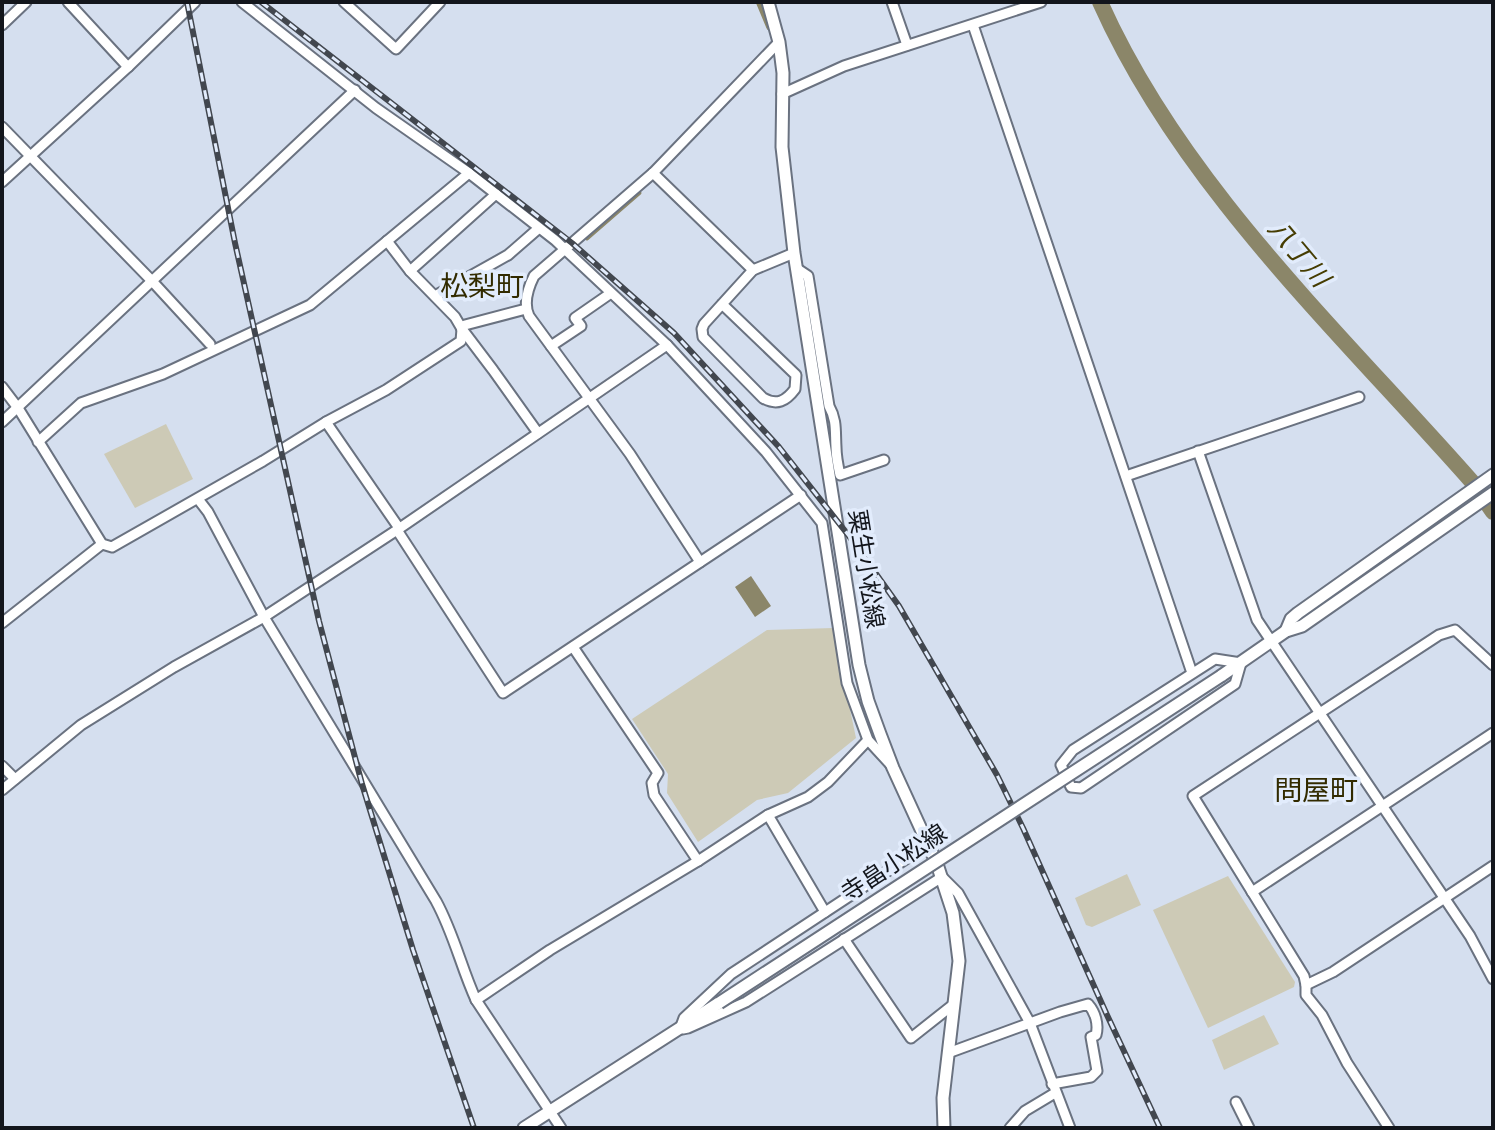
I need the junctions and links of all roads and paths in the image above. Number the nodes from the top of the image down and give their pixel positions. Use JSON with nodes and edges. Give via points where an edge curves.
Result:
{"nodes":[{"id":1,"x":26,"y":2,"type":"edge"},
{"id":2,"x":68,"y":2,"type":"edge"},
{"id":3,"x":195,"y":2,"type":"edge"},
{"id":4,"x":242,"y":2,"type":"edge"},
{"id":5,"x":344,"y":2,"type":"edge"},
{"id":6,"x":440,"y":2,"type":"edge"},
{"id":7,"x":768,"y":2,"type":"edge"},
{"id":8,"x":892,"y":2,"type":"edge"},
{"id":9,"x":1041,"y":2,"type":"edge"},
{"id":10,"x":2,"y":25,"type":"edge"},
{"id":11,"x":973,"y":25,"type":"junction"},
{"id":12,"x":779,"y":42,"type":"junction"},
{"id":13,"x":907,"y":45,"type":"junction"},
{"id":14,"x":128,"y":67,"type":"junction"},
{"id":15,"x":355,"y":90,"type":"junction"},
{"id":16,"x":782,"y":94,"type":"junction"},
{"id":17,"x":2,"y":127,"type":"edge"},
{"id":18,"x":30,"y":156,"type":"junction"},
{"id":19,"x":469,"y":173,"type":"junction"},
{"id":20,"x":653,"y":173,"type":"junction"},
{"id":21,"x":2,"y":182,"type":"edge"},
{"id":22,"x":496,"y":194,"type":"junction"},
{"id":23,"x":539,"y":228,"type":"junction"},
{"id":24,"x":387,"y":241,"type":"junction"},
{"id":25,"x":564,"y":250,"type":"junction"},
{"id":26,"x":794,"y":253,"type":"junction"},
{"id":27,"x":796,"y":268,"type":"junction"},
{"id":28,"x":753,"y":270,"type":"junction"},
{"id":29,"x":410,"y":271,"type":"junction"},
{"id":30,"x":152,"y":281,"type":"junction"},
{"id":31,"x":611,"y":293,"type":"junction"},
{"id":32,"x":435,"y":296,"type":"junction"},
{"id":33,"x":722,"y":304,"type":"junction"},
{"id":34,"x":526,"y":309,"type":"junction"},
{"id":35,"x":462,"y":329,"type":"junction"},
{"id":36,"x":210,"y":344,"type":"dead end"},
{"id":37,"x":667,"y":345,"type":"junction"},
{"id":38,"x":551,"y":346,"type":"junction"},
{"id":39,"x":2,"y":387,"type":"edge"},
{"id":40,"x":1359,"y":397,"type":"dead end"},
{"id":41,"x":590,"y":399,"type":"junction"},
{"id":42,"x":18,"y":408,"type":"junction"},
{"id":43,"x":2,"y":422,"type":"edge"},
{"id":44,"x":326,"y":422,"type":"junction"},
{"id":45,"x":538,"y":433,"type":"junction"},
{"id":46,"x":38,"y":442,"type":"junction"},
{"id":47,"x":1198,"y":451,"type":"junction"},
{"id":48,"x":884,"y":460,"type":"dead end"},
{"id":49,"x":1493,"y":475,"type":"edge"},
{"id":50,"x":1126,"y":476,"type":"junction"},
{"id":51,"x":1493,"y":493,"type":"edge"},
{"id":52,"x":801,"y":495,"type":"junction"},
{"id":53,"x":198,"y":499,"type":"junction"},
{"id":54,"x":398,"y":529,"type":"junction"},
{"id":55,"x":102,"y":544,"type":"junction"},
{"id":56,"x":700,"y":562,"type":"junction"},
{"id":57,"x":264,"y":617,"type":"junction"},
{"id":58,"x":2,"y":623,"type":"edge"},
{"id":59,"x":1286,"y":631,"type":"junction"},
{"id":60,"x":1272,"y":642,"type":"junction"},
{"id":61,"x":573,"y":647,"type":"junction"},
{"id":62,"x":1241,"y":663,"type":"junction"},
{"id":63,"x":1493,"y":665,"type":"edge"},
{"id":64,"x":1192,"y":673,"type":"junction"},
{"id":65,"x":1320,"y":712,"type":"junction"},
{"id":66,"x":1493,"y":733,"type":"edge"},
{"id":67,"x":868,"y":740,"type":"junction"},
{"id":68,"x":2,"y":766,"type":"edge"},
{"id":69,"x":893,"y":768,"type":"junction"},
{"id":70,"x":15,"y":779,"type":"junction"},
{"id":71,"x":2,"y":790,"type":"edge"},
{"id":72,"x":1384,"y":807,"type":"junction"},
{"id":73,"x":768,"y":815,"type":"junction"},
{"id":74,"x":927,"y":845,"type":"junction"},
{"id":75,"x":698,"y":861,"type":"junction"},
{"id":76,"x":1493,"y":866,"type":"edge"},
{"id":77,"x":942,"y":877,"type":"junction"},
{"id":78,"x":1252,"y":892,"type":"junction"},
{"id":79,"x":1444,"y":899,"type":"junction"},
{"id":80,"x":825,"y":912,"type":"junction"},
{"id":81,"x":844,"y":939,"type":"junction"},
{"id":82,"x":1493,"y":979,"type":"edge"},
{"id":83,"x":1306,"y":985,"type":"junction"},
{"id":84,"x":476,"y":1000,"type":"junction"},
{"id":85,"x":954,"y":1004,"type":"junction"},
{"id":86,"x":1030,"y":1023,"type":"junction"},
{"id":87,"x":680,"y":1029,"type":"junction"},
{"id":88,"x":948,"y":1053,"type":"junction"},
{"id":89,"x":1054,"y":1088,"type":"junction"},
{"id":90,"x":1236,"y":1102,"type":"dead end"},
{"id":91,"x":550,"y":1112,"type":"junction"},
{"id":92,"x":524,"y":1128,"type":"edge"},
{"id":93,"x":561,"y":1128,"type":"edge"},
{"id":94,"x":944,"y":1128,"type":"edge"},
{"id":95,"x":1010,"y":1128,"type":"edge"},
{"id":96,"x":1070,"y":1128,"type":"edge"},
{"id":97,"x":1249,"y":1128,"type":"edge"},
{"id":98,"x":1389,"y":1128,"type":"edge"}],
"edges":[{"from":1,"to":10,"type":"street"},
{"from":2,"to":14,"type":"street"},
{"from":3,"to":14,"type":"street"},
{"from":4,"to":15,"type":"street"},
{"from":5,"to":6,"type":"street","via":[[396,49]]},
{"from":7,"to":12,"type":"main road","name":"粟生小松線"},
{"from":8,"to":13,"type":"street"},
{"from":9,"to":11,"type":"street"},
{"from":11,"to":13,"type":"street"},
{"from":11,"to":50,"type":"street"},
{"from":12,"to":16,"type":"main road","name":"粟生小松線"},
{"from":12,"to":20,"type":"street"},
{"from":13,"to":16,"type":"street"},
{"from":14,"to":18,"type":"street"},
{"from":15,"to":19,"type":"street"},
{"from":15,"to":30,"type":"street"},
{"from":16,"to":26,"type":"main road","name":"粟生小松線"},
{"from":17,"to":18,"type":"street"},
{"from":18,"to":21,"type":"street"},
{"from":18,"to":30,"type":"street"},
{"from":19,"to":22,"type":"street"},
{"from":19,"to":24,"type":"street"},
{"from":20,"to":25,"type":"street"},
{"from":20,"to":28,"type":"street"},
{"from":22,"to":23,"type":"street"},
{"from":22,"to":29,"type":"street"},
{"from":23,"to":25,"type":"street"},
{"from":23,"to":32,"type":"street","via":[[508,255]]},
{"from":24,"to":29,"type":"street"},
{"from":24,"to":46,"type":"street","via":[[310,305],[163,374],[81,403]]},
{"from":25,"to":31,"type":"street"},
{"from":25,"to":34,"type":"street","via":[[534,276]]},
{"from":26,"to":27,"type":"main road","name":"粟生小松線"},
{"from":26,"to":28,"type":"street"},
{"from":27,"to":48,"type":"street","via":[[808,276],[840,475]]},
{"from":27,"to":69,"type":"main road","name":"粟生小松線","via":[[859,665]]},
{"from":28,"to":33,"type":"street"},
{"from":29,"to":32,"type":"street"},
{"from":30,"to":36,"type":"street"},
{"from":30,"to":42,"type":"street"},
{"from":31,"to":37,"type":"street"},
{"from":31,"to":38,"type":"street","via":[[575,318],[581,326]]},
{"from":32,"to":35,"type":"street"},
{"from":33,"to":33,"type":"street","via":[[796,375],[795,389],[784,401],[763,398],[703,337],[704,324]]},
{"from":34,"to":35,"type":"street"},
{"from":34,"to":38,"type":"street"},
{"from":35,"to":44,"type":"street","via":[[461,341]]},
{"from":35,"to":45,"type":"street"},
{"from":37,"to":41,"type":"street"},
{"from":37,"to":52,"type":"street"},
{"from":38,"to":41,"type":"street"},
{"from":39,"to":42,"type":"street"},
{"from":40,"to":47,"type":"street"},
{"from":41,"to":45,"type":"street"},
{"from":41,"to":56,"type":"street"},
{"from":42,"to":43,"type":"street"},
{"from":42,"to":46,"type":"street"},
{"from":44,"to":53,"type":"street"},
{"from":44,"to":54,"type":"street"},
{"from":45,"to":54,"type":"street"},
{"from":46,"to":55,"type":"street"},
{"from":47,"to":50,"type":"street"},
{"from":47,"to":60,"type":"street","via":[[1257,620]]},
{"from":49,"to":59,"type":"main road","name":"寺畠小松線","via":[[1298,613]]},
{"from":50,"to":64,"type":"street"},
{"from":51,"to":59,"type":"main road","name":"寺畠小松線","via":[[1302,626]]},
{"from":52,"to":56,"type":"street"},
{"from":52,"to":67,"type":"street","via":[[822,523],[847,683]]},
{"from":53,"to":55,"type":"street","via":[[112,547]]},
{"from":53,"to":57,"type":"street"},
{"from":54,"to":57,"type":"street"},
{"from":54,"to":61,"type":"street","via":[[503,693]]},
{"from":55,"to":58,"type":"street"},
{"from":56,"to":61,"type":"street"},
{"from":57,"to":70,"type":"street","via":[[81,725]]},
{"from":57,"to":84,"type":"street","via":[[436,901]]},
{"from":59,"to":60,"type":"main road","name":"寺畠小松線"},
{"from":60,"to":62,"type":"main road","name":"寺畠小松線"},
{"from":60,"to":65,"type":"street"},
{"from":61,"to":75,"type":"street","via":[[658,773],[652,783],[654,795]]},
{"from":62,"to":64,"type":"street","via":[[1215,659]]},
{"from":62,"to":64,"type":"street","via":[[1235,684],[1223,693],[1081,788],[1071,787],[1061,765],[1073,750]]},
{"from":62,"to":87,"type":"main road","name":"寺畠小松線","bridge":true},
{"from":63,"to":65,"type":"street","via":[[1455,630],[1439,635]]},
{"from":65,"to":72,"type":"street"},
{"from":65,"to":78,"type":"street","via":[[1193,796]]},
{"from":66,"to":72,"type":"street"},
{"from":67,"to":69,"type":"street"},
{"from":67,"to":73,"type":"street","via":[[808,797]]},
{"from":68,"to":70,"type":"street"},
{"from":69,"to":74,"type":"main road","name":"粟生小松線"},
{"from":70,"to":71,"type":"street"},
{"from":72,"to":78,"type":"street"},
{"from":72,"to":79,"type":"street"},
{"from":73,"to":75,"type":"street"},
{"from":73,"to":80,"type":"street"},
{"from":74,"to":77,"type":"main road","name":"粟生小松線"},
{"from":74,"to":80,"type":"street"},
{"from":75,"to":84,"type":"street"},
{"from":76,"to":79,"type":"street"},
{"from":77,"to":81,"type":"street"},
{"from":77,"to":85,"type":"main road","name":"粟生小松線","via":[[959,961]]},
{"from":77,"to":86,"type":"street","via":[[958,893]]},
{"from":78,"to":83,"type":"street"},
{"from":79,"to":82,"type":"street"},
{"from":79,"to":83,"type":"street"},
{"from":80,"to":87,"type":"street","via":[[731,974],[684,1018]]},
{"from":81,"to":85,"type":"street","via":[[911,1038]]},
{"from":81,"to":87,"type":"street","via":[[746,1002]]},
{"from":83,"to":98,"type":"street","via":[[1306,995]]},
{"from":84,"to":91,"type":"street"},
{"from":85,"to":88,"type":"main road","name":"粟生小松線"},
{"from":86,"to":88,"type":"street"},
{"from":86,"to":89,"type":"street"},
{"from":86,"to":89,"type":"street","via":[[1088,1004],[1093,1013],[1095,1075]]},
{"from":87,"to":91,"type":"main road","name":"寺畠小松線"},
{"from":88,"to":94,"type":"main road","name":"粟生小松線"},
{"from":89,"to":95,"type":"street"},
{"from":89,"to":96,"type":"street"},
{"from":90,"to":97,"type":"street"},
{"from":91,"to":92,"type":"main road","name":"寺畠小松線"},
{"from":91,"to":93,"type":"street"}]}
